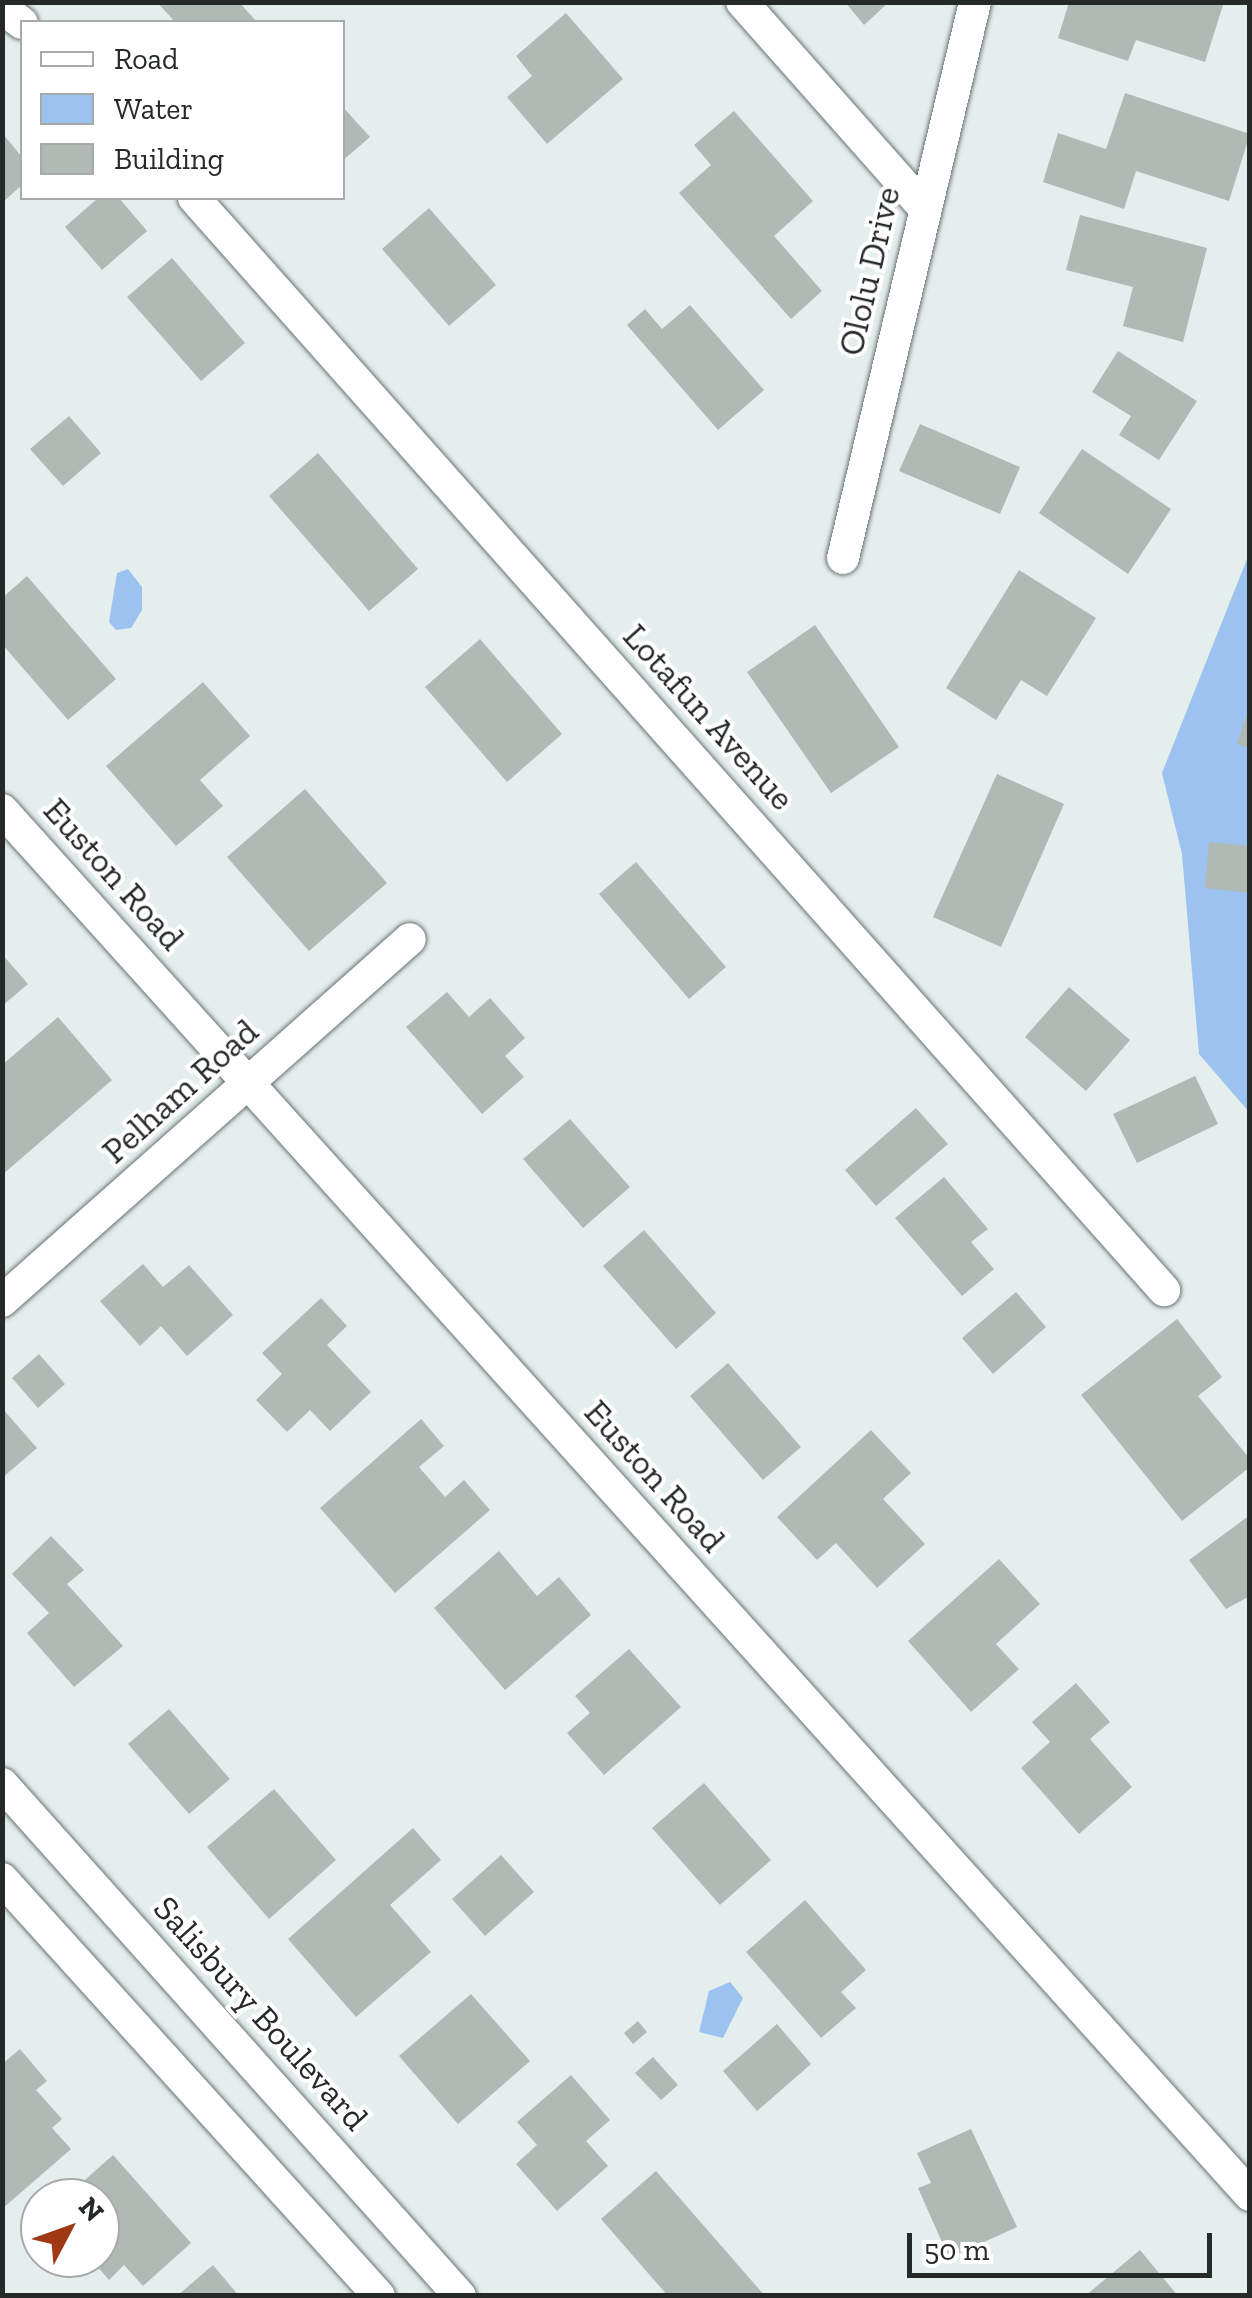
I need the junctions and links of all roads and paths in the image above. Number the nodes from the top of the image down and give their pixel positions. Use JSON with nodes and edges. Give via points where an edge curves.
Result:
{"nodes":[{"id":1,"x":742,"y":2,"type":"edge"},
{"id":2,"x":975,"y":2,"type":"edge"},
{"id":3,"x":196,"y":200,"type":"edge"},
{"id":4,"x":924,"y":208,"type":"junction"},
{"id":5,"x":843,"y":558,"type":"dead end"},
{"id":6,"x":2,"y":810,"type":"edge"},
{"id":7,"x":410,"y":939,"type":"dead end"},
{"id":8,"x":247,"y":1084,"type":"junction"},
{"id":9,"x":1164,"y":1290,"type":"dead end"},
{"id":10,"x":2,"y":1302,"type":"edge"},
{"id":11,"x":2,"y":1784,"type":"edge"},
{"id":12,"x":2,"y":1879,"type":"edge"},
{"id":13,"x":1250,"y":2195,"type":"edge"},
{"id":14,"x":378,"y":2296,"type":"edge"},
{"id":15,"x":460,"y":2296,"type":"edge"}],
"edges":[{"from":1,"to":4,"type":"street"},
{"from":2,"to":4,"type":"street","name":"Ololu Drive"},
{"from":3,"to":9,"type":"street","name":"Lotafun Avenue"},
{"from":4,"to":5,"type":"street","name":"Ololu Drive"},
{"from":6,"to":8,"type":"street","name":"Euston Road"},
{"from":7,"to":8,"type":"street","name":"Pelham Road"},
{"from":8,"to":10,"type":"street","name":"Pelham Road"},
{"from":8,"to":13,"type":"street","name":"Euston Road"},
{"from":11,"to":15,"type":"street","name":"Salisbury Boulevard"},
{"from":12,"to":14,"type":"street"}]}
